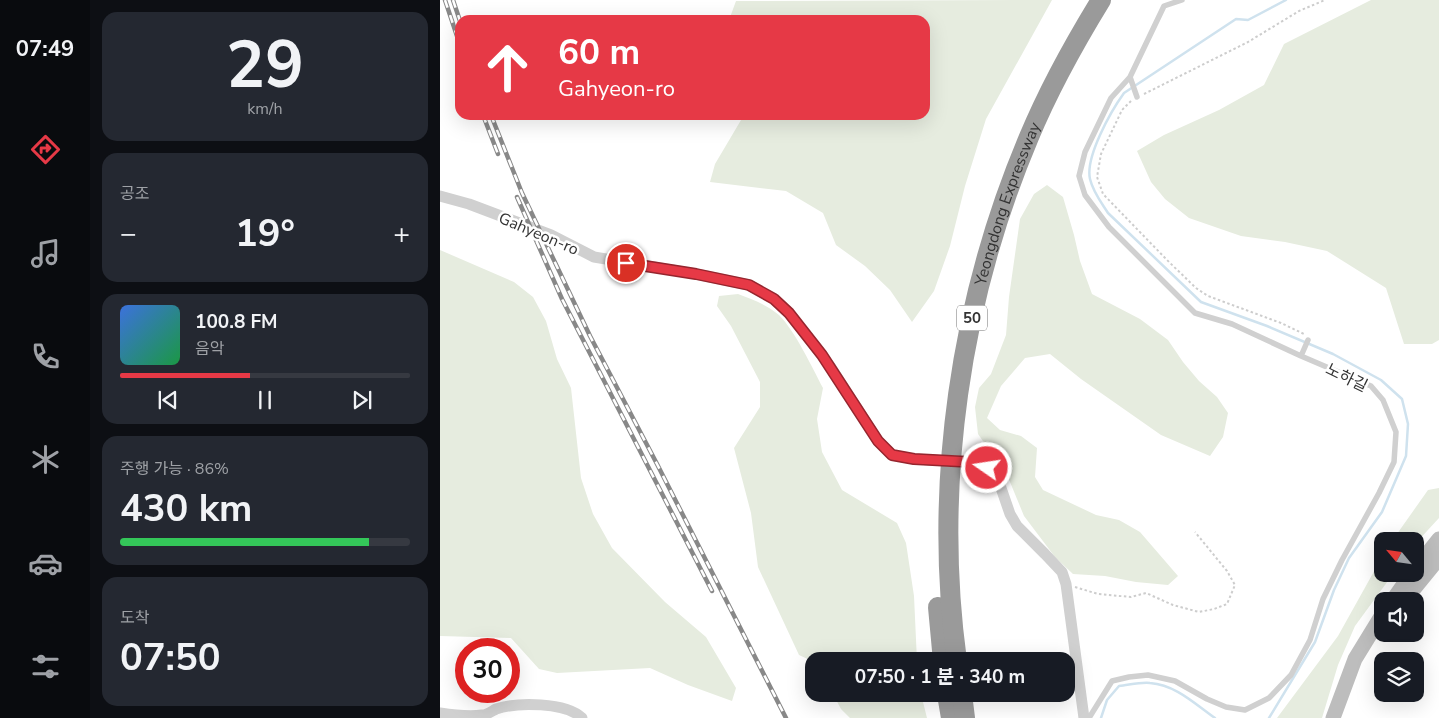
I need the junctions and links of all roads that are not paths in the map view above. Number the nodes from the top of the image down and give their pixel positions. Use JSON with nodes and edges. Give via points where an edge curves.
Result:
{"nodes":[{"id":1,"x":1087,"y":0,"type":"edge"},
{"id":2,"x":1101,"y":0,"type":"edge"},
{"id":3,"x":1182,"y":0,"type":"edge"},
{"id":4,"x":1131,"y":79,"type":"junction"},
{"id":5,"x":1136,"y":95,"type":"road end"},
{"id":6,"x":440,"y":196,"type":"edge"},
{"id":7,"x":1309,"y":338,"type":"road end"},
{"id":8,"x":1300,"y":356,"type":"junction"},
{"id":9,"x":1439,"y":539,"type":"edge"},
{"id":10,"x":1424,"y":558,"type":"edge"},
{"id":11,"x":1439,"y":558,"type":"edge"},
{"id":12,"x":1411,"y":592,"type":"edge"},
{"id":13,"x":1374,"y":628,"type":"edge"},
{"id":14,"x":1377,"y":642,"type":"edge"},
{"id":15,"x":942,"y":652,"type":"edge"},
{"id":16,"x":956,"y":652,"type":"edge"},
{"id":17,"x":948,"y":702,"type":"edge"},
{"id":18,"x":963,"y":702,"type":"edge"},
{"id":19,"x":440,"y":713,"type":"edge"},
{"id":20,"x":582,"y":718,"type":"edge"},
{"id":21,"x":951,"y":718,"type":"edge"},
{"id":22,"x":965,"y":718,"type":"edge"},
{"id":23,"x":1084,"y":718,"type":"edge"},
{"id":24,"x":1089,"y":718,"type":"edge"},
{"id":25,"x":1333,"y":718,"type":"edge"},
{"id":26,"x":1342,"y":718,"type":"edge"}],
"edges":[{"from":1,"to":15,"type":"highway","name":"Yeongdong Expressway","number":"50","via":[[1030,107],[1004,168],[976,253],[955,338],[936,500],[935,561]]},
{"from":2,"to":16,"type":"highway","name":"Yeongdong Expressway","number":"50","via":[[1057,78],[1029,137],[997,225],[979,287],[960,386],[950,479],[949,576]]},
{"from":3,"to":4,"type":"lane","name":"노하길","via":[[1164,6]]},
{"from":4,"to":5,"type":"lane"},
{"from":4,"to":8,"type":"lane","name":"노하길","via":[[1111,98],[1084,152],[1079,176],[1085,195],[1109,227],[1195,313],[1232,324]]},
{"from":6,"to":23,"type":"street","name":"Gahyeon-ro","bridge":true,"via":[[551,235],[594,257],[749,285],[774,299],[789,313],[830,366],[878,441],[892,455],[970,462],[987,468],[1000,485],[1017,526],[1062,572]]},
{"from":7,"to":8,"type":"lane"},
{"from":8,"to":24,"type":"lane","name":"노하길","via":[[1371,386],[1383,400],[1396,432],[1394,462],[1323,599],[1310,640],[1291,675],[1270,698],[1245,710],[1226,707],[1175,681],[1148,675],[1129,677],[1112,681]]},
{"from":9,"to":10,"type":"street"},
{"from":11,"to":12,"type":"street"},
{"from":13,"to":25,"type":"street","via":[[1355,659]]},
{"from":14,"to":26,"type":"street","via":[[1354,685]]},
{"from":17,"to":21,"type":"highway"},
{"from":18,"to":22,"type":"highway"},
{"from":19,"to":20,"type":"street","via":[[484,715],[496,709],[529,704],[564,709]]}]}
